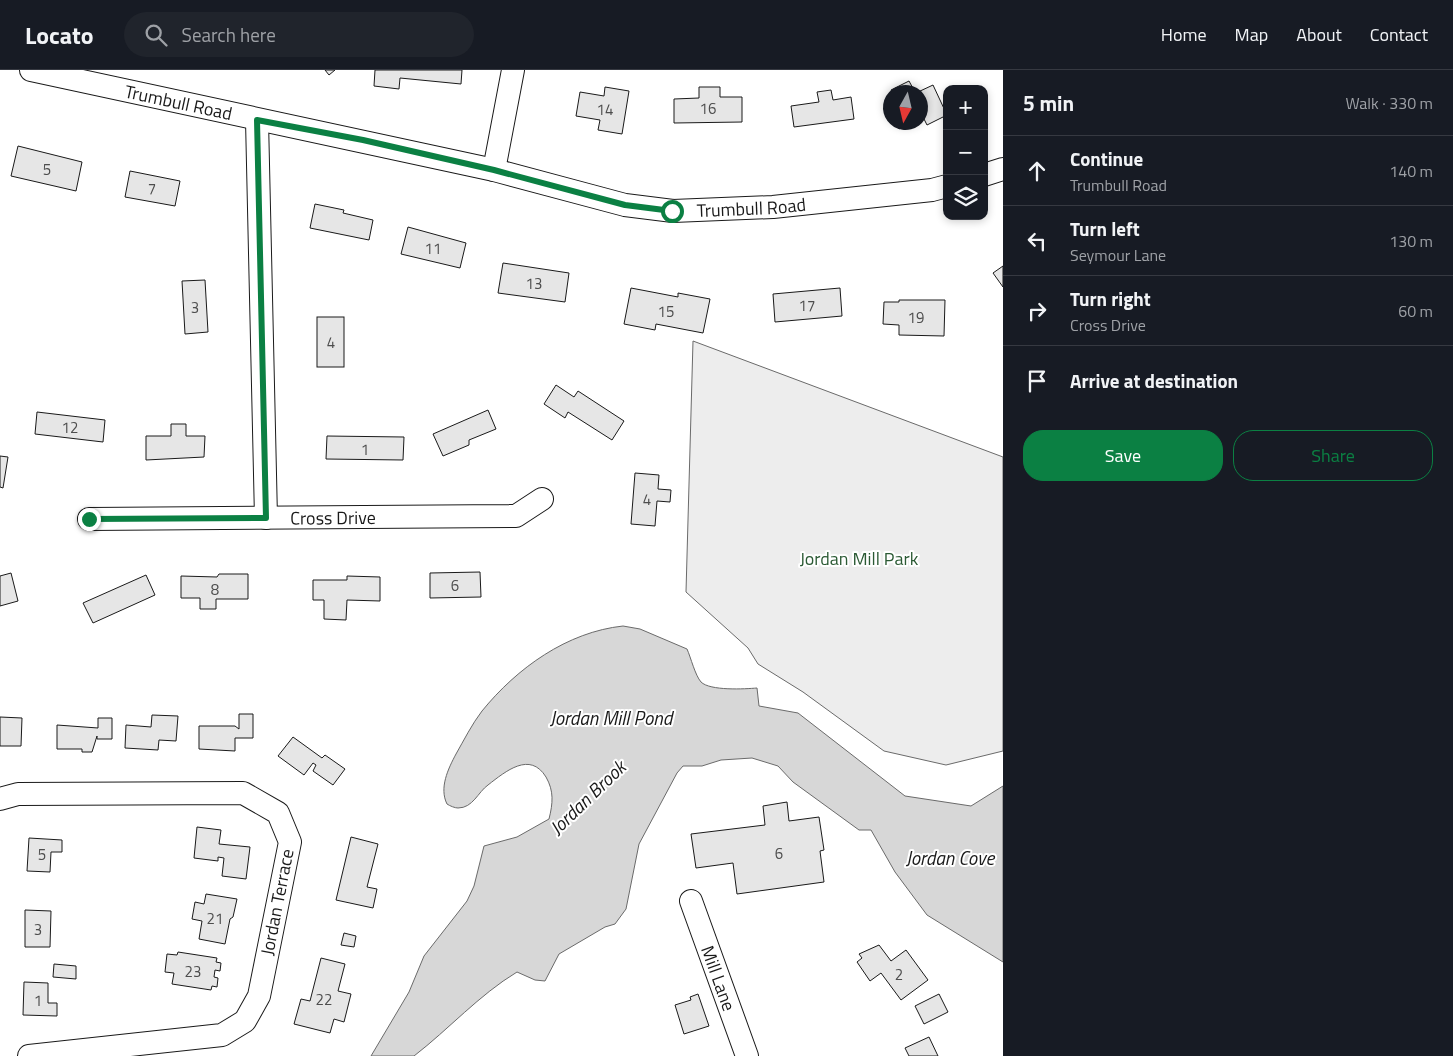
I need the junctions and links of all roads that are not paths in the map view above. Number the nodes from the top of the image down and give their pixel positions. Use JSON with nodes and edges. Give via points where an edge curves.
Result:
{"nodes":[{"id":1,"x":32,"y":70,"type":"edge"},
{"id":2,"x":513,"y":70,"type":"edge"},
{"id":3,"x":257,"y":120,"type":"junction"},
{"id":4,"x":1003,"y":169,"type":"edge"},
{"id":5,"x":494,"y":170,"type":"junction"},
{"id":6,"x":988,"y":174,"type":"edge"},
{"id":7,"x":943,"y":187,"type":"edge"},
{"id":8,"x":542,"y":499,"type":"dead end"},
{"id":9,"x":266,"y":518,"type":"junction"},
{"id":10,"x":89,"y":519,"type":"dead end"},
{"id":11,"x":0,"y":799,"type":"edge"},
{"id":12,"x":691,"y":901,"type":"dead end"},
{"id":13,"x":29,"y":1056,"type":"edge"},
{"id":14,"x":747,"y":1056,"type":"edge"}],
"edges":[{"from":1,"to":3,"type":"street","name":"Trumbull Road"},
{"from":2,"to":5,"type":"street"},
{"from":3,"to":5,"type":"street","name":"Trumbull Road"},
{"from":3,"to":9,"type":"street"},
{"from":4,"to":6,"type":"street"},
{"from":5,"to":7,"type":"street","name":"Trumbull Road","via":[[625,205],[672,211],[773,206]]},
{"from":8,"to":9,"type":"street","name":"Cross Drive","via":[[516,516]]},
{"from":9,"to":10,"type":"street","name":"Cross Drive"},
{"from":11,"to":13,"type":"street","name":"Jordan Terrace","via":[[18,794],[243,793],[278,813],[290,842],[259,996],[245,1021],[222,1035]]},
{"from":12,"to":14,"type":"street","name":"Mill Lane"}]}
